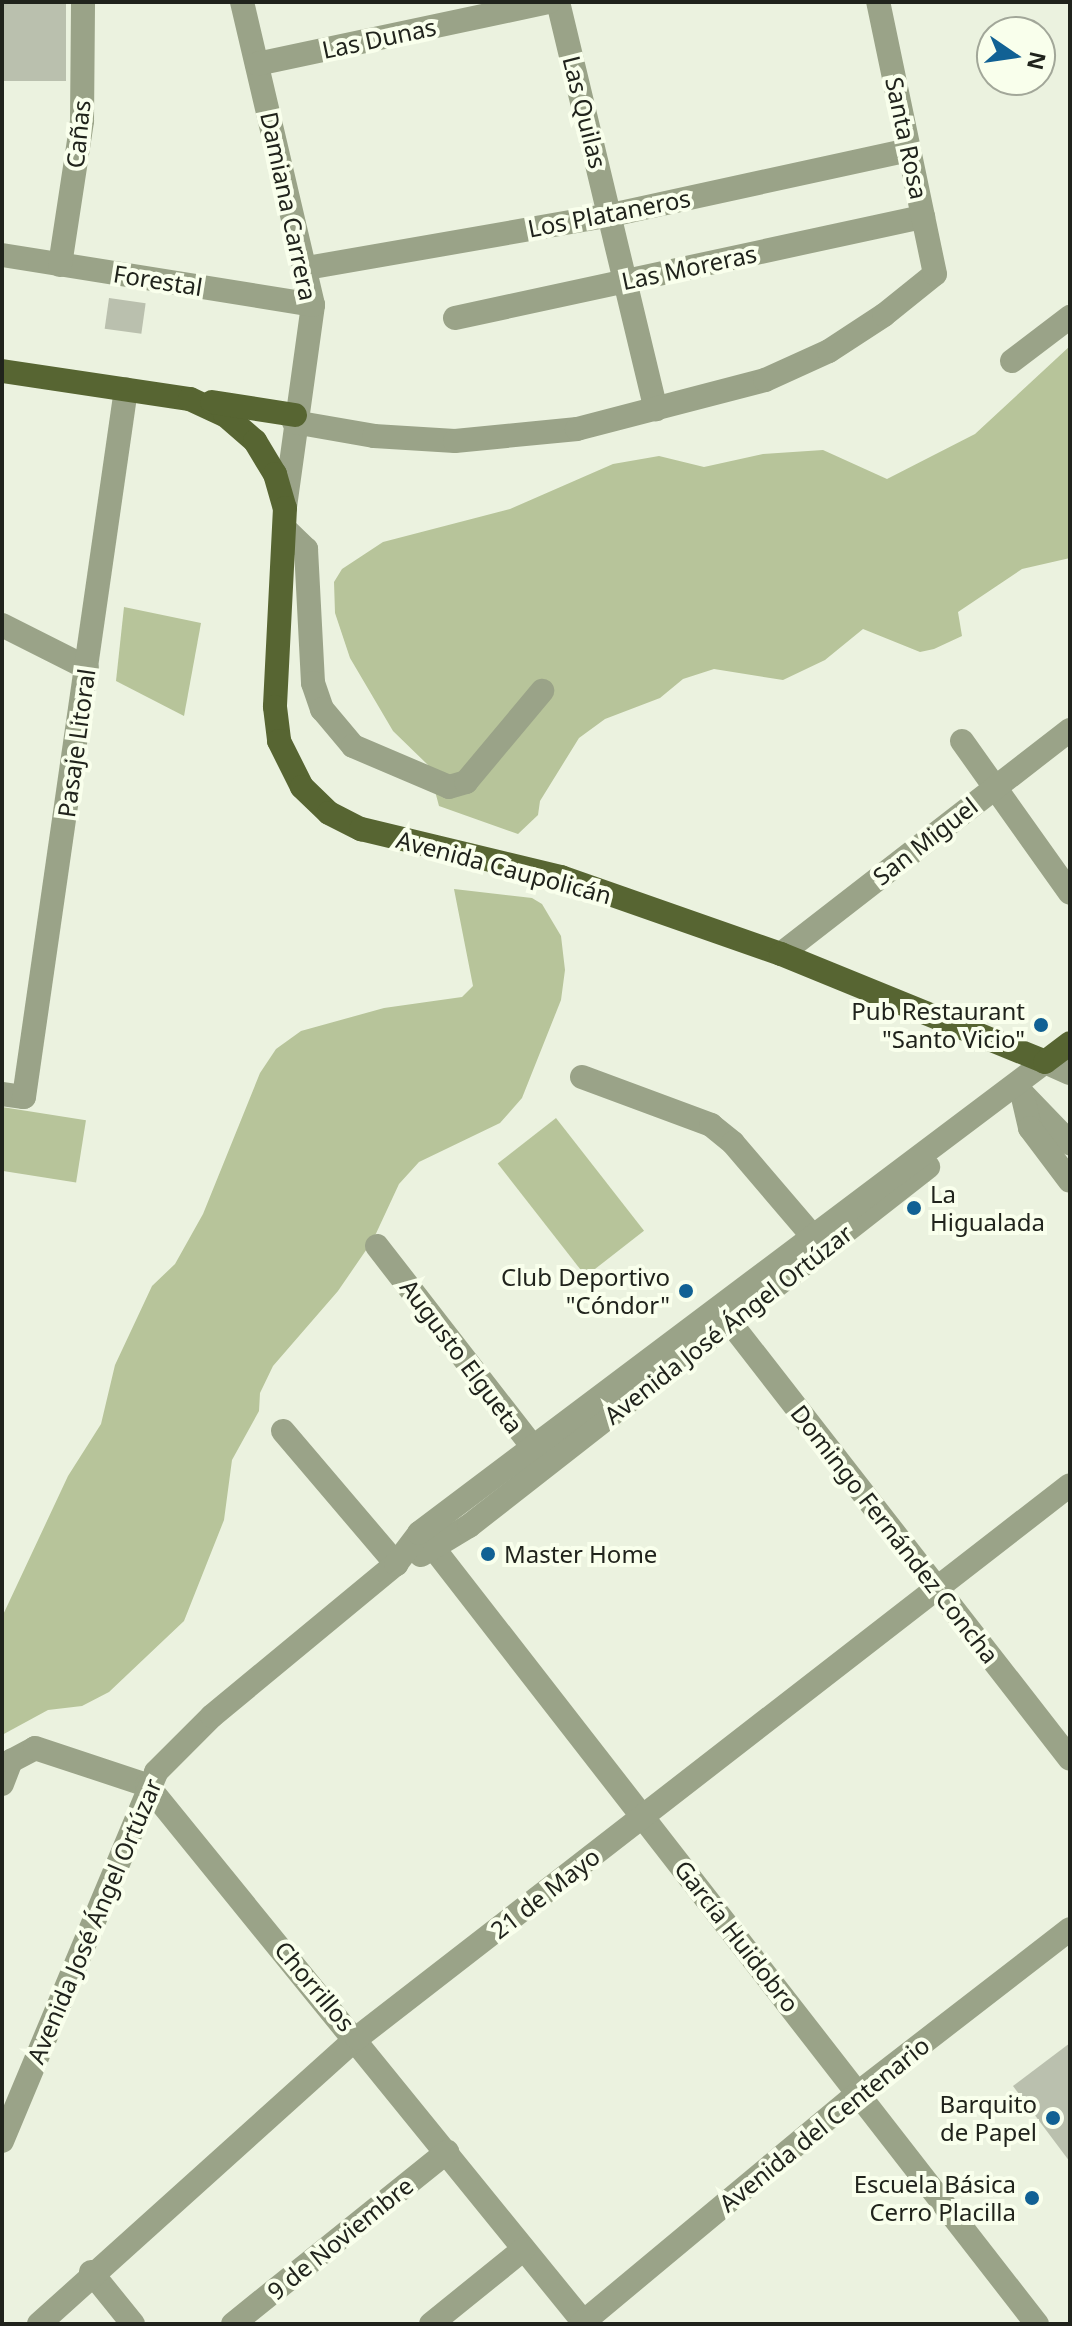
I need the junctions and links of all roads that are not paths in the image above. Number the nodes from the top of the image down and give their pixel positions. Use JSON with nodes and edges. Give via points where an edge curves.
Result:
{"nodes":[{"id":1,"x":83,"y":2,"type":"edge"},
{"id":2,"x":242,"y":2,"type":"edge"},
{"id":3,"x":548,"y":2,"type":"edge"},
{"id":4,"x":558,"y":2,"type":"edge"},
{"id":5,"x":878,"y":2,"type":"edge"},
{"id":6,"x":257,"y":64,"type":"junction"},
{"id":7,"x":909,"y":150,"type":"junction"},
{"id":8,"x":611,"y":215,"type":"junction"},
{"id":9,"x":923,"y":217,"type":"junction"},
{"id":10,"x":2,"y":255,"type":"edge"},
{"id":11,"x":60,"y":265,"type":"junction"},
{"id":12,"x":307,"y":268,"type":"junction"},
{"id":13,"x":625,"y":280,"type":"junction"},
{"id":14,"x":313,"y":305,"type":"junction"},
{"id":15,"x":1070,"y":317,"type":"edge"},
{"id":16,"x":455,"y":318,"type":"dead end"},
{"id":17,"x":1012,"y":361,"type":"dead end"},
{"id":18,"x":2,"y":371,"type":"edge"},
{"id":19,"x":126,"y":389,"type":"junction"},
{"id":20,"x":190,"y":399,"type":"junction"},
{"id":21,"x":656,"y":409,"type":"junction"},
{"id":22,"x":294,"y":419,"type":"junction"},
{"id":23,"x":286,"y":519,"type":"junction"},
{"id":24,"x":2,"y":625,"type":"edge"},
{"id":25,"x":87,"y":668,"type":"junction"},
{"id":26,"x":542,"y":691,"type":"dead end"},
{"id":27,"x":1070,"y":730,"type":"edge"},
{"id":28,"x":962,"y":741,"type":"dead end"},
{"id":29,"x":995,"y":786,"type":"junction"},
{"id":30,"x":1070,"y":893,"type":"edge"},
{"id":31,"x":781,"y":954,"type":"junction"},
{"id":32,"x":1070,"y":1043,"type":"edge"},
{"id":33,"x":1045,"y":1062,"type":"junction"},
{"id":34,"x":1070,"y":1073,"type":"edge"},
{"id":35,"x":582,"y":1077,"type":"dead end"},
{"id":36,"x":1017,"y":1088,"type":"junction"},
{"id":37,"x":13,"y":1096,"type":"edge"},
{"id":38,"x":1070,"y":1143,"type":"edge"},
{"id":39,"x":1070,"y":1181,"type":"edge"},
{"id":40,"x":818,"y":1243,"type":"junction"},
{"id":41,"x":377,"y":1246,"type":"dead end"},
{"id":42,"x":725,"y":1316,"type":"junction"},
{"id":43,"x":283,"y":1431,"type":"dead end"},
{"id":44,"x":540,"y":1457,"type":"junction"},
{"id":45,"x":1070,"y":1485,"type":"edge"},
{"id":46,"x":435,"y":1550,"type":"junction"},
{"id":47,"x":396,"y":1564,"type":"junction"},
{"id":48,"x":937,"y":1589,"type":"junction"},
{"id":49,"x":1070,"y":1759,"type":"edge"},
{"id":50,"x":2,"y":1784,"type":"edge"},
{"id":51,"x":147,"y":1785,"type":"junction"},
{"id":52,"x":643,"y":1816,"type":"junction"},
{"id":53,"x":1070,"y":1929,"type":"edge"},
{"id":54,"x":357,"y":2038,"type":"junction"},
{"id":55,"x":858,"y":2093,"type":"junction"},
{"id":56,"x":2,"y":2141,"type":"edge"},
{"id":57,"x":447,"y":2152,"type":"junction"},
{"id":58,"x":524,"y":2249,"type":"junction"},
{"id":59,"x":91,"y":2272,"type":"junction"},
{"id":60,"x":583,"y":2323,"type":"edge"},
{"id":61,"x":39,"y":2324,"type":"edge"},
{"id":62,"x":133,"y":2324,"type":"edge"},
{"id":63,"x":233,"y":2324,"type":"edge"},
{"id":64,"x":431,"y":2324,"type":"edge"},
{"id":65,"x":1037,"y":2324,"type":"edge"}],
"edges":[{"from":1,"to":11,"type":"street","name":"Cañas","via":[[82,121]]},
{"from":2,"to":6,"type":"street","name":"Damiana Carrera"},
{"from":3,"to":6,"type":"street","name":"Las Dunas"},
{"from":4,"to":8,"type":"street","name":"Las Quilas"},
{"from":5,"to":7,"type":"street","name":"Santa Rosa"},
{"from":6,"to":12,"type":"street","name":"Damiana Carrera"},
{"from":7,"to":8,"type":"street","name":"Los Plataneros"},
{"from":7,"to":9,"type":"street","name":"Santa Rosa"},
{"from":8,"to":12,"type":"street","name":"Los Plataneros"},
{"from":8,"to":13,"type":"street","name":"Las Quilas"},
{"from":9,"to":13,"type":"street","name":"Las Moreras"},
{"from":9,"to":21,"type":"street","name":"Santa Rosa","via":[[935,274],[857,334],[800,365],[730,392]]},
{"from":10,"to":11,"type":"street","name":"Forestal"},
{"from":11,"to":14,"type":"street","name":"Forestal"},
{"from":12,"to":14,"type":"street","name":"Damiana Carrera"},
{"from":13,"to":16,"type":"street","name":"Las Moreras"},
{"from":13,"to":21,"type":"street","name":"Las Quilas"},
{"from":14,"to":22,"type":"street","name":"Damiana Carrera"},
{"from":15,"to":17,"type":"street"},
{"from":18,"to":19,"type":"main road"},
{"from":19,"to":20,"type":"main road"},
{"from":19,"to":25,"type":"street","name":"Pasaje Litoral"},
{"from":20,"to":22,"type":"main road"},
{"from":20,"to":23,"type":"main road","via":[[225,415],[255,441],[275,474]]},
{"from":21,"to":22,"type":"street","via":[[577,429],[482,440],[374,436]]},
{"from":22,"to":23,"type":"street","name":"Damiana Carrera"},
{"from":23,"to":26,"type":"street","via":[[306,549],[318,696],[335,729],[361,751],[449,787],[466,782]]},
{"from":23,"to":31,"type":"main road","name":"Avenida Caupolicán","via":[[275,707],[285,758],[302,787],[329,813],[361,829],[561,877]]},
{"from":24,"to":25,"type":"street"},
{"from":25,"to":37,"type":"street","name":"Pasaje Litoral"},
{"from":27,"to":29,"type":"street","name":"San Miguel"},
{"from":28,"to":29,"type":"street"},
{"from":29,"to":30,"type":"street"},
{"from":29,"to":31,"type":"street","name":"San Miguel"},
{"from":31,"to":33,"type":"main road","name":"Avenida Caupolicán"},
{"from":32,"to":33,"type":"main road","name":"Avenida José Ángel Ortúzar"},
{"from":33,"to":34,"type":"street","name":"Avenida Caupolicán"},
{"from":33,"to":36,"type":"street","name":"Avenida José Ángel Ortúzar"},
{"from":35,"to":40,"type":"street","via":[[711,1125],[733,1143]]},
{"from":36,"to":38,"type":"street","via":[[1046,1112]]},
{"from":36,"to":39,"type":"street","via":[[1030,1128]]},
{"from":36,"to":40,"type":"street","name":"Avenida José Ángel Ortúzar"},
{"from":40,"to":42,"type":"street","name":"Avenida José Ángel Ortúzar"},
{"from":41,"to":44,"type":"street","name":"Augusto Elgueta"},
{"from":42,"to":44,"type":"street","name":"Avenida José Ángel Ortúzar"},
{"from":42,"to":48,"type":"street","name":"Domingo Fernández Concha"},
{"from":43,"to":47,"type":"street"},
{"from":44,"to":46,"type":"street","name":"Avenida José Ángel Ortúzar"},
{"from":44,"to":47,"type":"street","name":"Avenida José Ángel Ortúzar","via":[[419,1533]]},
{"from":45,"to":48,"type":"street","name":"21 de Mayo"},
{"from":46,"to":47,"type":"street","name":"Avenida José Ángel Ortúzar"},
{"from":46,"to":52,"type":"street","name":"García Huidobro"},
{"from":47,"to":51,"type":"street","name":"Avenida José Ángel Ortúzar","via":[[212,1716]]},
{"from":48,"to":49,"type":"street","name":"Domingo Fernández Concha"},
{"from":48,"to":52,"type":"street","name":"21 de Mayo"},
{"from":50,"to":51,"type":"street","via":[[11,1761],[35,1748]]},
{"from":51,"to":54,"type":"street","name":"Chorrillos"},
{"from":51,"to":56,"type":"street","name":"Avenida José Ángel Ortúzar"},
{"from":52,"to":54,"type":"street","name":"21 de Mayo"},
{"from":52,"to":55,"type":"street","name":"García Huidobro"},
{"from":53,"to":55,"type":"street","name":"Avenida del Centenario"},
{"from":54,"to":57,"type":"street","name":"Chorrillos"},
{"from":54,"to":59,"type":"street","name":"21 de Mayo"},
{"from":55,"to":60,"type":"street","name":"Avenida del Centenario"},
{"from":55,"to":65,"type":"street","name":"García Huidobro"},
{"from":57,"to":58,"type":"street","name":"Chorrillos"},
{"from":57,"to":63,"type":"street","name":"9 de Noviembre"},
{"from":58,"to":60,"type":"street","name":"Chorrillos"},
{"from":58,"to":64,"type":"street"},
{"from":59,"to":61,"type":"street","name":"21 de Mayo"},
{"from":59,"to":62,"type":"street"}]}
